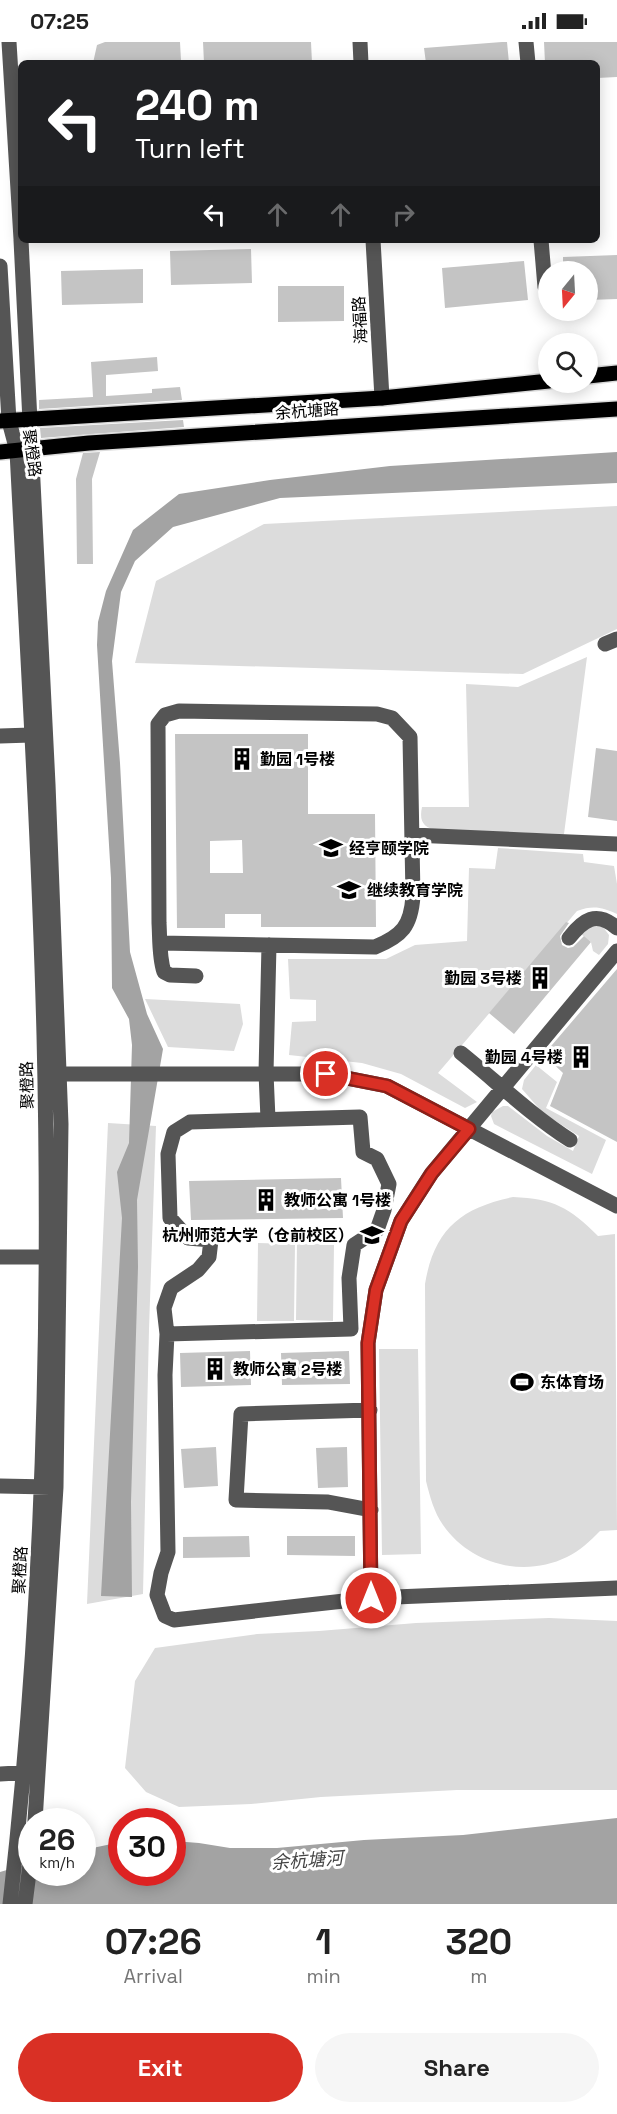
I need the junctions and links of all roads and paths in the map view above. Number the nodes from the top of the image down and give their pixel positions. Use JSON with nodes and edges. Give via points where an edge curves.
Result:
{"nodes":[{"id":1,"x":9,"y":42,"type":"edge"},
{"id":2,"x":360,"y":42,"type":"edge"},
{"id":3,"x":526,"y":42,"type":"edge"},
{"id":4,"x":361,"y":60,"type":"edge"},
{"id":5,"x":528,"y":60,"type":"edge"},
{"id":6,"x":18,"y":190,"type":"edge"},
{"id":7,"x":21,"y":243,"type":"edge"},
{"id":8,"x":373,"y":243,"type":"edge"},
{"id":9,"x":541,"y":243,"type":"edge"},
{"id":10,"x":543,"y":261,"type":"edge"},
{"id":11,"x":0,"y":266,"type":"edge"},
{"id":12,"x":617,"y":373,"type":"edge"},
{"id":13,"x":598,"y":375,"type":"edge"},
{"id":14,"x":538,"y":382,"type":"edge"},
{"id":15,"x":382,"y":398,"type":"junction"},
{"id":16,"x":617,"y":409,"type":"edge"},
{"id":17,"x":31,"y":419,"type":"junction"},
{"id":18,"x":4,"y":421,"type":"edge"},
{"id":19,"x":25,"y":451,"type":"junction"},
{"id":20,"x":0,"y":452,"type":"edge"},
{"id":21,"x":31,"y":735,"type":"junction"},
{"id":22,"x":0,"y":736,"type":"edge"},
{"id":23,"x":413,"y":835,"type":"junction"},
{"id":24,"x":617,"y":844,"type":"edge"},
{"id":25,"x":617,"y":928,"type":"edge"},
{"id":26,"x":569,"y":938,"type":"dead end"},
{"id":27,"x":160,"y":943,"type":"junction"},
{"id":28,"x":269,"y":945,"type":"junction"},
{"id":29,"x":617,"y":951,"type":"edge"},
{"id":30,"x":196,"y":976,"type":"dead end"},
{"id":31,"x":461,"y":1053,"type":"dead end"},
{"id":32,"x":266,"y":1073,"type":"junction"},
{"id":33,"x":52,"y":1074,"type":"junction"},
{"id":34,"x":504,"y":1087,"type":"junction"},
{"id":35,"x":268,"y":1119,"type":"junction"},
{"id":36,"x":469,"y":1129,"type":"junction"},
{"id":37,"x":570,"y":1140,"type":"dead end"},
{"id":38,"x":617,"y":1206,"type":"edge"},
{"id":39,"x":383,"y":1214,"type":"junction"},
{"id":40,"x":401,"y":1221,"type":"junction"},
{"id":41,"x":0,"y":1257,"type":"edge"},
{"id":42,"x":53,"y":1257,"type":"junction"},
{"id":43,"x":351,"y":1329,"type":"junction"},
{"id":44,"x":369,"y":1333,"type":"junction"},
{"id":45,"x":167,"y":1334,"type":"junction"},
{"id":46,"x":370,"y":1410,"type":"junction"},
{"id":47,"x":0,"y":1486,"type":"edge"},
{"id":48,"x":49,"y":1487,"type":"junction"},
{"id":49,"x":370,"y":1510,"type":"junction"},
{"id":50,"x":617,"y":1588,"type":"edge"},
{"id":51,"x":371,"y":1598,"type":"junction"},
{"id":52,"x":31,"y":1772,"type":"junction"},
{"id":53,"x":0,"y":1774,"type":"edge"},
{"id":54,"x":30,"y":1808,"type":"edge"},
{"id":55,"x":18,"y":1869,"type":"edge"},
{"id":56,"x":27,"y":1886,"type":"edge"},
{"id":57,"x":10,"y":1904,"type":"edge"},
{"id":58,"x":25,"y":1904,"type":"edge"}],
"edges":[{"from":1,"to":6,"type":"street","name":"聚橙路"},
{"from":2,"to":4,"type":"street"},
{"from":3,"to":5,"type":"street"},
{"from":7,"to":17,"type":"street","name":"聚橙路"},
{"from":8,"to":15,"type":"street","name":"海福路"},
{"from":9,"to":10,"type":"street"},
{"from":11,"to":18,"type":"street","name":"聚橙路"},
{"from":12,"to":13,"type":"main road"},
{"from":14,"to":15,"type":"main road","name":"余杭塘路"},
{"from":15,"to":17,"type":"main road","name":"余杭塘路"},
{"from":16,"to":19,"type":"main road","name":"余杭塘路"},
{"from":17,"to":18,"type":"main road","name":"余杭塘路"},
{"from":17,"to":19,"type":"street","name":"聚橙路"},
{"from":18,"to":19,"type":"street","name":"聚橙路"},
{"from":19,"to":20,"type":"main road","name":"余杭塘路"},
{"from":19,"to":21,"type":"street","name":"聚橙路"},
{"from":19,"to":33,"type":"street","name":"聚橙路"},
{"from":21,"to":22,"type":"street"},
{"from":21,"to":33,"type":"street","name":"聚橙路"},
{"from":23,"to":24,"type":"street"},
{"from":23,"to":27,"type":"street","via":[[410,737],[392,718],[377,714],[179,711],[165,715],[158,724]]},
{"from":23,"to":28,"type":"street","via":[[412,912],[405,929],[393,940],[375,947]]},
{"from":25,"to":26,"type":"street","via":[[601,919],[592,919],[583,922]]},
{"from":27,"to":28,"type":"street"},
{"from":27,"to":30,"type":"street","via":[[164,972]]},
{"from":28,"to":32,"type":"street"},
{"from":29,"to":34,"type":"street"},
{"from":31,"to":34,"type":"street"},
{"from":32,"to":33,"type":"street"},
{"from":32,"to":35,"type":"street"},
{"from":32,"to":36,"type":"street","via":[[326,1074],[387,1086]]},
{"from":33,"to":42,"type":"street","name":"聚橙路"},
{"from":34,"to":36,"type":"street"},
{"from":34,"to":37,"type":"street","via":[[531,1113]]},
{"from":35,"to":39,"type":"street","via":[[360,1117],[363,1152],[377,1159],[389,1184]]},
{"from":35,"to":45,"type":"street","via":[[190,1122],[174,1132],[168,1154],[170,1218],[188,1238],[211,1240],[209,1257],[198,1270],[171,1288],[164,1308]]},
{"from":36,"to":38,"type":"street"},
{"from":36,"to":40,"type":"street","via":[[432,1173]]},
{"from":39,"to":40,"type":"street"},
{"from":39,"to":43,"type":"street","via":[[377,1230],[354,1245],[349,1278]]},
{"from":40,"to":44,"type":"street","via":[[376,1290]]},
{"from":41,"to":42,"type":"street"},
{"from":42,"to":48,"type":"street","name":"聚橙路"},
{"from":43,"to":44,"type":"street"},
{"from":43,"to":45,"type":"street"},
{"from":44,"to":46,"type":"street"},
{"from":45,"to":51,"type":"street","via":[[168,1552],[156,1595],[165,1616],[174,1620]]},
{"from":46,"to":49,"type":"street"},
{"from":46,"to":49,"type":"street","via":[[241,1414],[236,1500],[328,1502]]},
{"from":47,"to":48,"type":"street"},
{"from":48,"to":52,"type":"street","name":"聚橙路","via":[[35,1628]]},
{"from":49,"to":51,"type":"street"},
{"from":50,"to":51,"type":"street"},
{"from":52,"to":53,"type":"street"},
{"from":52,"to":54,"type":"street","name":"聚橙路"},
{"from":55,"to":57,"type":"street","name":"聚橙路"},
{"from":56,"to":58,"type":"street"}]}
